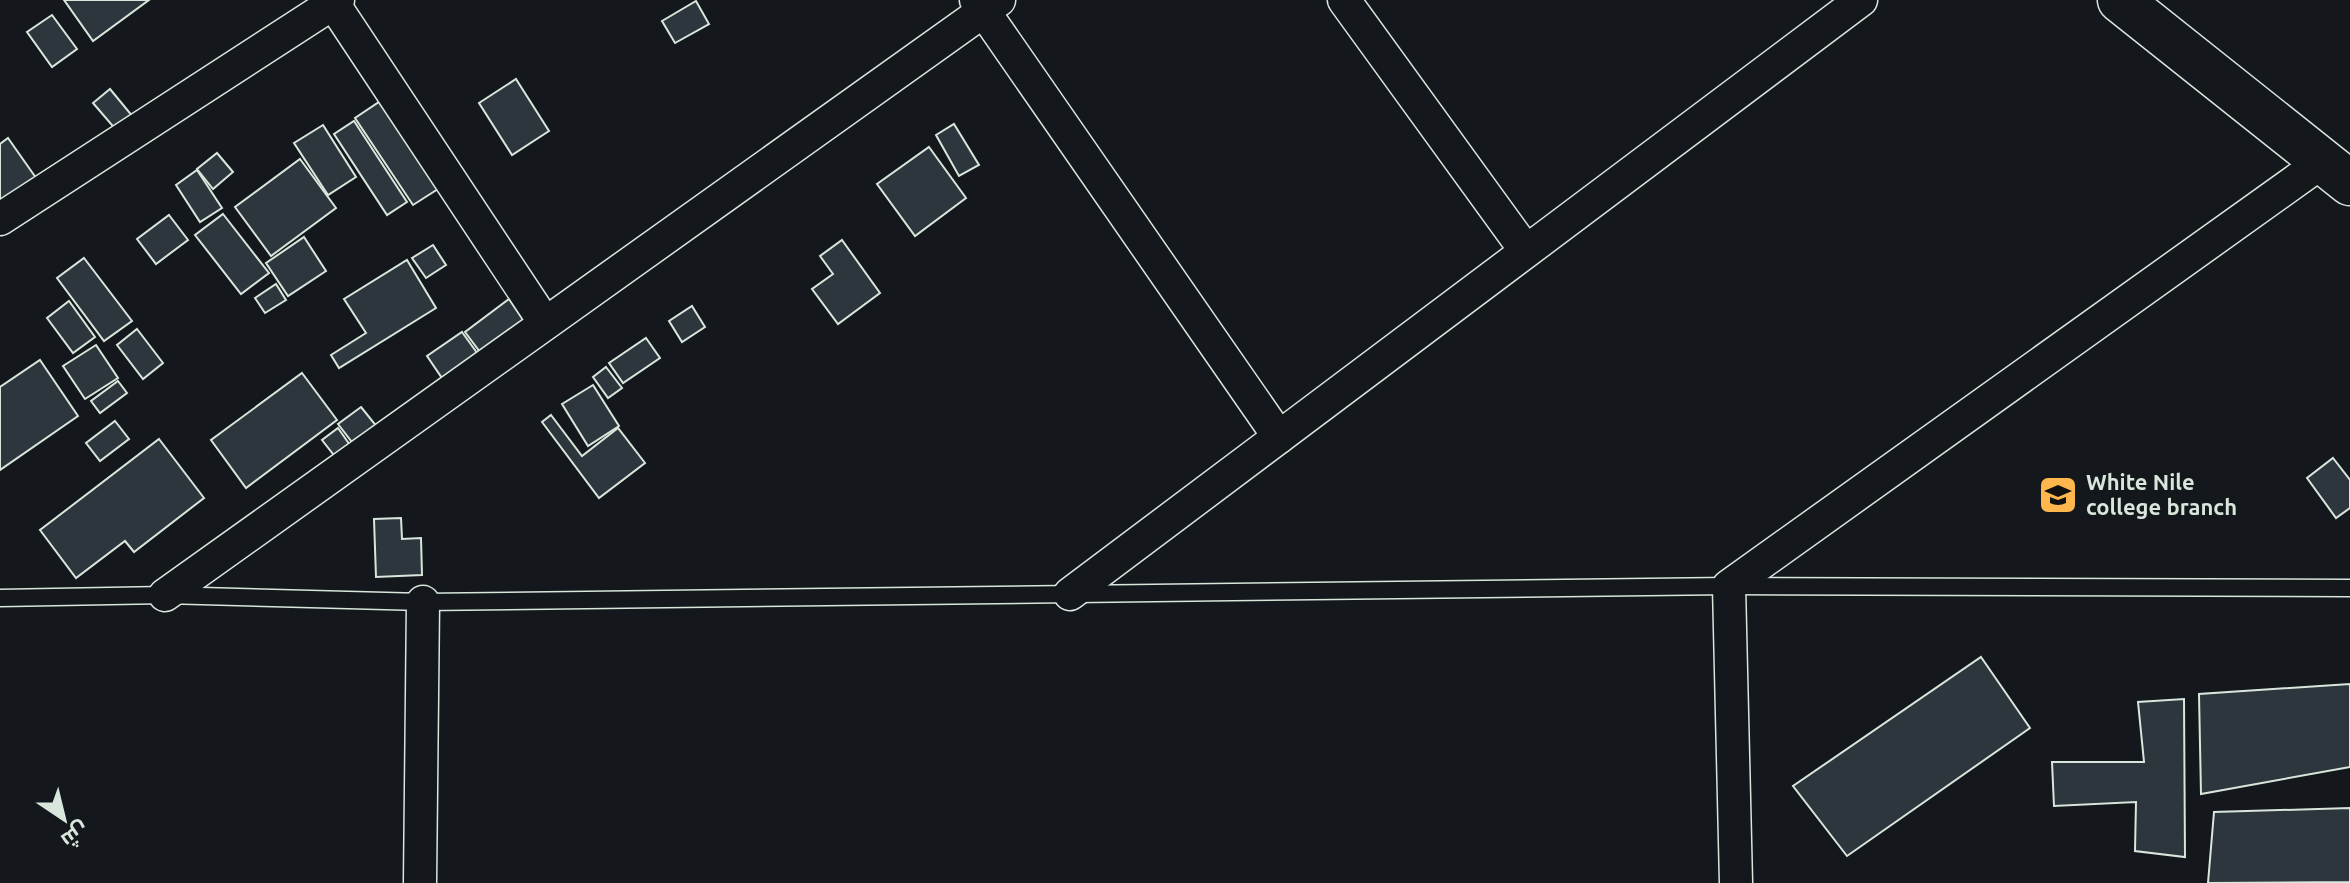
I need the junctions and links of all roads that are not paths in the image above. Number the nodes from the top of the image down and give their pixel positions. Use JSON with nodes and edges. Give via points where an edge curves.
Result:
{"nodes":[{"id":1,"x":1344,"y":0,"type":"edge"},
{"id":2,"x":1861,"y":0,"type":"edge"},
{"id":3,"x":2120,"y":0,"type":"edge"},
{"id":4,"x":335,"y":2,"type":"edge"},
{"id":5,"x":986,"y":4,"type":"edge"},
{"id":6,"x":2336,"y":173,"type":"edge"},
{"id":7,"x":0,"y":219,"type":"edge"},
{"id":8,"x":1526,"y":251,"type":"junction"},
{"id":9,"x":545,"y":323,"type":"junction"},
{"id":10,"x":1279,"y":437,"type":"junction"},
{"id":11,"x":1729,"y":586,"type":"junction"},
{"id":12,"x":2350,"y":588,"type":"edge"},
{"id":13,"x":1070,"y":594,"type":"junction"},
{"id":14,"x":165,"y":595,"type":"junction"},
{"id":15,"x":0,"y":598,"type":"edge"},
{"id":16,"x":423,"y":602,"type":"junction"},
{"id":17,"x":420,"y":883,"type":"edge"},
{"id":18,"x":1736,"y":883,"type":"edge"}],
"edges":[{"from":1,"to":8,"type":"street"},
{"from":2,"to":8,"type":"street"},
{"from":3,"to":6,"type":"main road"},
{"from":4,"to":7,"type":"street"},
{"from":4,"to":9,"type":"street"},
{"from":5,"to":9,"type":"street"},
{"from":5,"to":10,"type":"street"},
{"from":6,"to":11,"type":"street"},
{"from":8,"to":10,"type":"street"},
{"from":9,"to":14,"type":"street"},
{"from":10,"to":13,"type":"street"},
{"from":11,"to":12,"type":"lane"},
{"from":11,"to":13,"type":"lane"},
{"from":11,"to":18,"type":"street"},
{"from":13,"to":16,"type":"lane"},
{"from":14,"to":15,"type":"lane"},
{"from":14,"to":16,"type":"lane"},
{"from":16,"to":17,"type":"street"}]}
